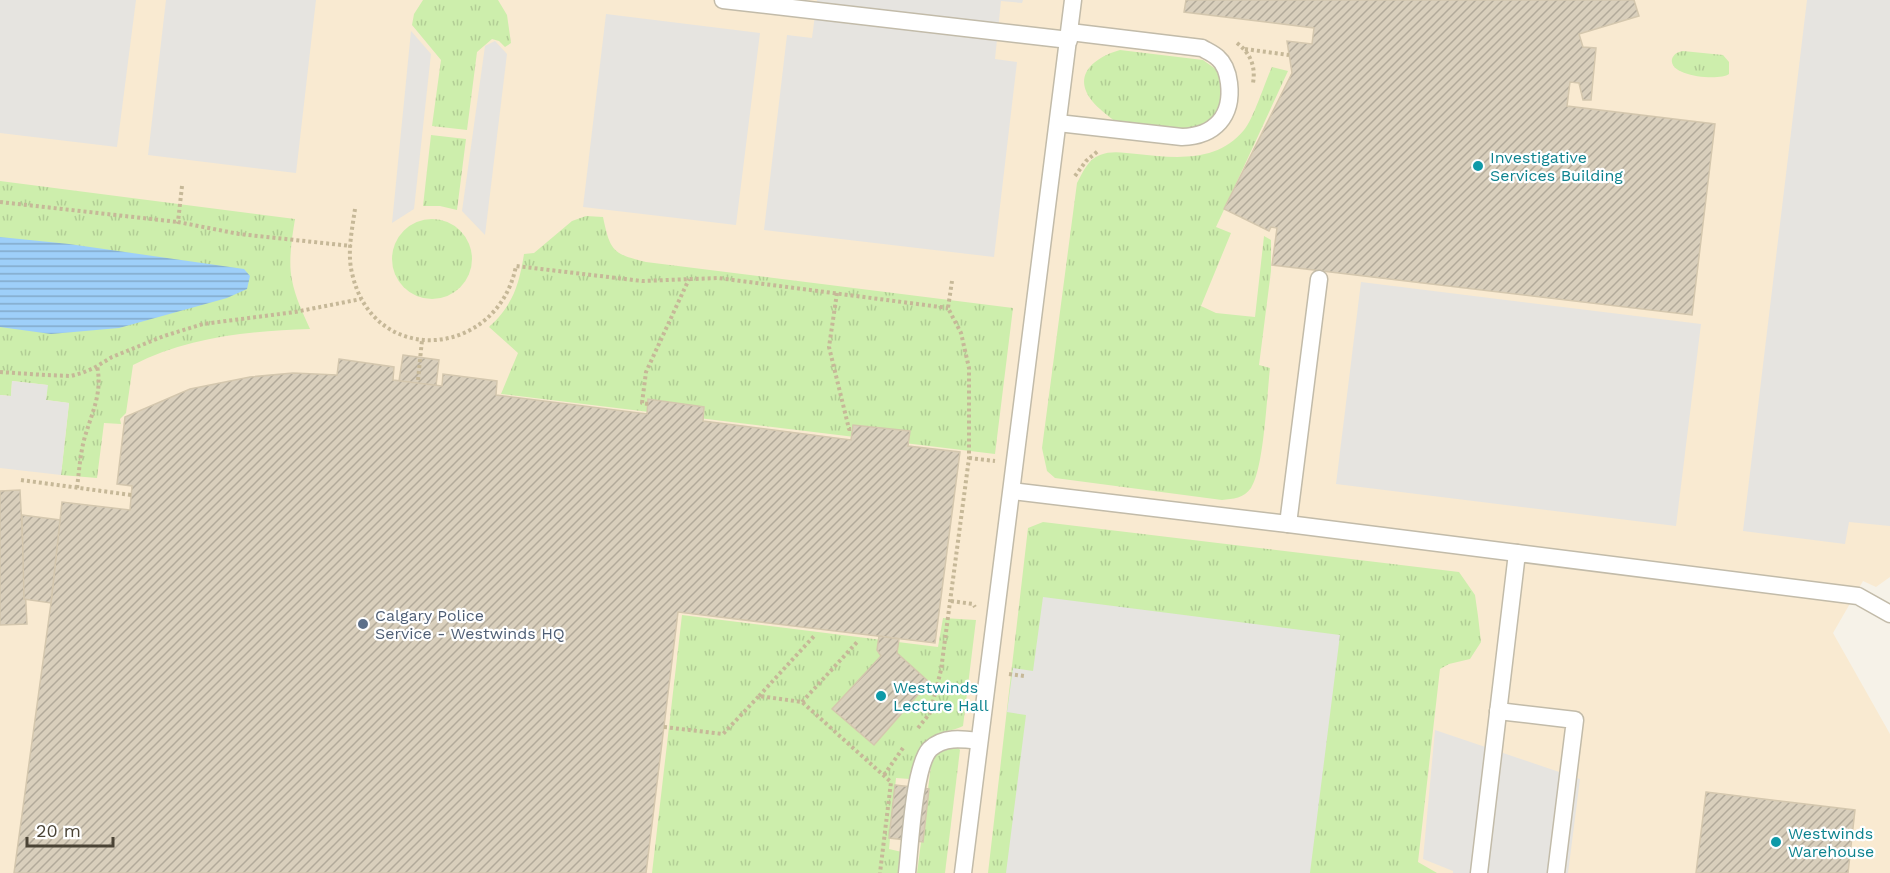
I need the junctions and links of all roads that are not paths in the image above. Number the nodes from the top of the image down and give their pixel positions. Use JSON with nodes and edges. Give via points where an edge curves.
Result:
{"nodes":[{"id":1,"x":723,"y":0,"type":"edge"},
{"id":2,"x":1074,"y":0,"type":"edge"},
{"id":3,"x":1069,"y":36,"type":"junction"},
{"id":4,"x":1058,"y":123,"type":"junction"},
{"id":5,"x":1319,"y":279,"type":"dead end"},
{"id":6,"x":1012,"y":491,"type":"junction"},
{"id":7,"x":1288,"y":524,"type":"junction"},
{"id":8,"x":1517,"y":553,"type":"junction"},
{"id":9,"x":1890,"y":614,"type":"edge"},
{"id":10,"x":1498,"y":711,"type":"junction"},
{"id":11,"x":980,"y":741,"type":"junction"},
{"id":12,"x":907,"y":873,"type":"edge"},
{"id":13,"x":963,"y":873,"type":"edge"},
{"id":14,"x":1479,"y":873,"type":"edge"},
{"id":15,"x":1556,"y":873,"type":"edge"}],
"edges":[{"from":1,"to":3,"type":"lane"},
{"from":2,"to":3,"type":"lane"},
{"from":3,"to":4,"type":"lane"},
{"from":3,"to":4,"type":"lane","via":[[1202,48],[1219,58],[1228,74],[1228,108],[1221,122],[1205,134],[1182,137]]},
{"from":4,"to":6,"type":"lane"},
{"from":5,"to":7,"type":"lane"},
{"from":6,"to":7,"type":"lane"},
{"from":6,"to":11,"type":"lane"},
{"from":7,"to":8,"type":"lane"},
{"from":8,"to":9,"type":"lane","via":[[1858,596]]},
{"from":8,"to":10,"type":"lane"},
{"from":10,"to":14,"type":"lane"},
{"from":10,"to":15,"type":"lane","via":[[1575,720]]},
{"from":11,"to":12,"type":"lane","via":[[955,738],[942,742],[930,750],[920,768]]},
{"from":11,"to":13,"type":"lane"}]}
